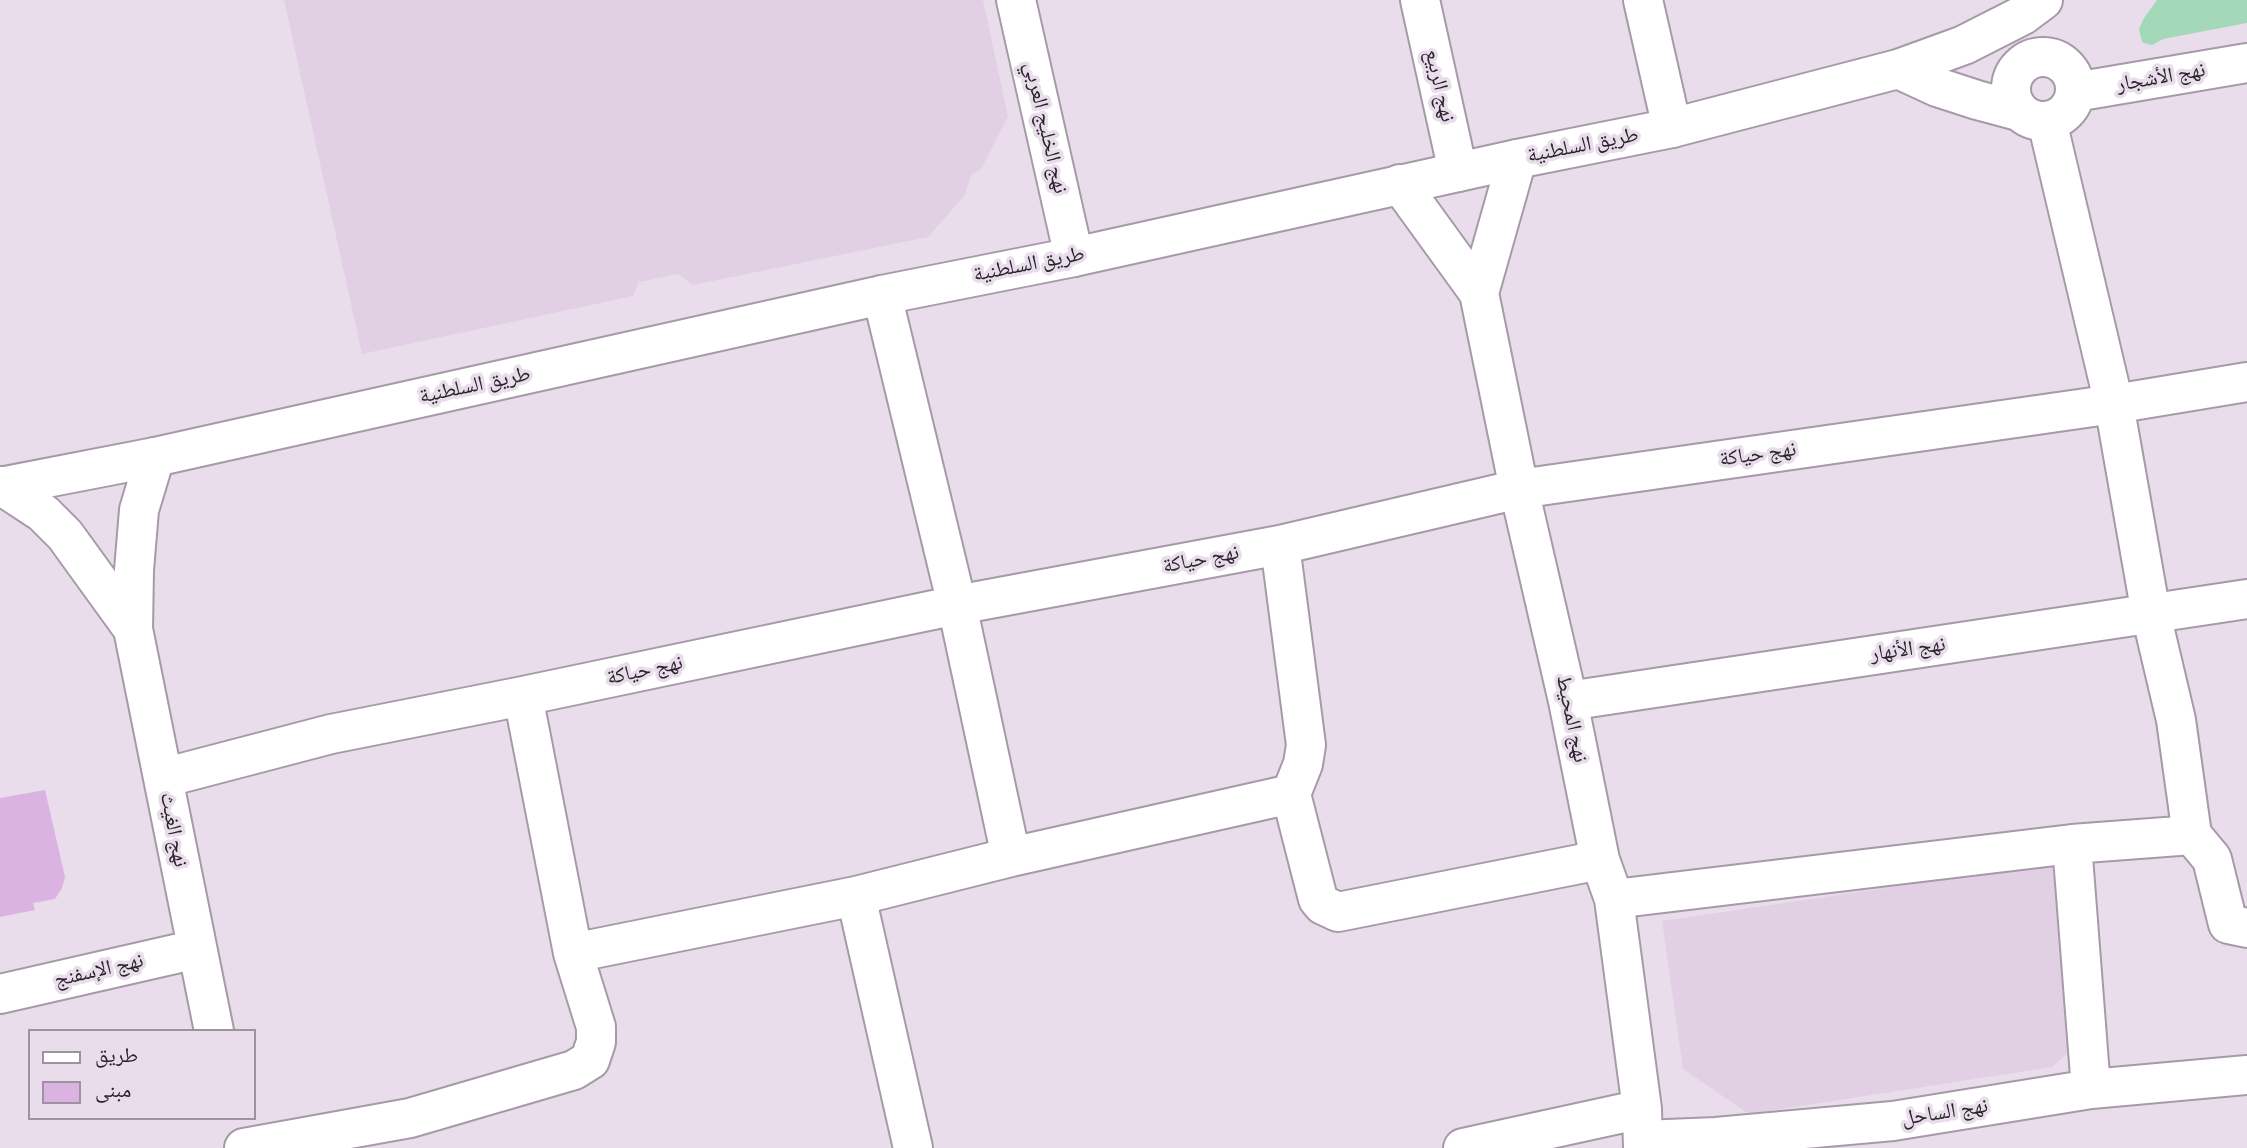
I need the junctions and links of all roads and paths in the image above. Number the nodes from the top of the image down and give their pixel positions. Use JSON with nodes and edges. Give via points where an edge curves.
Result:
{"nodes":[{"id":1,"x":1016,"y":0,"type":"edge"},
{"id":2,"x":1420,"y":0,"type":"edge"},
{"id":3,"x":1643,"y":0,"type":"edge"},
{"id":4,"x":2029,"y":5,"type":"edge"},
{"id":5,"x":2032,"y":58,"type":"junction"},
{"id":6,"x":2247,"y":63,"type":"edge"},
{"id":7,"x":1898,"y":69,"type":"junction"},
{"id":8,"x":2076,"y":92,"type":"junction"},
{"id":9,"x":2033,"y":116,"type":"junction"},
{"id":10,"x":1672,"y":128,"type":"junction"},
{"id":11,"x":1517,"y":159,"type":"junction"},
{"id":12,"x":1458,"y":172,"type":"junction"},
{"id":13,"x":1400,"y":184,"type":"junction"},
{"id":14,"x":1074,"y":257,"type":"junction"},
{"id":15,"x":1479,"y":293,"type":"junction"},
{"id":16,"x":882,"y":295,"type":"junction"},
{"id":17,"x":2247,"y":382,"type":"edge"},
{"id":18,"x":2114,"y":404,"type":"junction"},
{"id":19,"x":155,"y":457,"type":"junction"},
{"id":20,"x":1,"y":486,"type":"edge"},
{"id":21,"x":1519,"y":489,"type":"junction"},
{"id":22,"x":1280,"y":545,"type":"junction"},
{"id":23,"x":2247,"y":599,"type":"edge"},
{"id":24,"x":957,"y":605,"type":"junction"},
{"id":25,"x":2151,"y":614,"type":"junction"},
{"id":26,"x":133,"y":629,"type":"junction"},
{"id":27,"x":523,"y":696,"type":"junction"},
{"id":28,"x":1568,"y":701,"type":"junction"},
{"id":29,"x":163,"y":778,"type":"junction"},
{"id":30,"x":1291,"y":794,"type":"junction"},
{"id":31,"x":2192,"y":835,"type":"junction"},
{"id":32,"x":2072,"y":844,"type":"junction"},
{"id":33,"x":1011,"y":857,"type":"junction"},
{"id":34,"x":1600,"y":860,"type":"junction"},
{"id":35,"x":856,"y":897,"type":"junction"},
{"id":36,"x":1614,"y":900,"type":"junction"},
{"id":37,"x":2247,"y":928,"type":"edge"},
{"id":38,"x":197,"y":949,"type":"junction"},
{"id":39,"x":573,"y":953,"type":"junction"},
{"id":40,"x":0,"y":994,"type":"edge"},
{"id":41,"x":214,"y":1029,"type":"edge"},
{"id":42,"x":2247,"y":1074,"type":"edge"},
{"id":43,"x":2091,"y":1089,"type":"junction"},
{"id":44,"x":231,"y":1120,"type":"edge"},
{"id":45,"x":1642,"y":1132,"type":"edge"},
{"id":46,"x":414,"y":1133,"type":"edge"},
{"id":47,"x":1895,"y":1135,"type":"edge"},
{"id":48,"x":1717,"y":1142,"type":"edge"},
{"id":49,"x":237,"y":1148,"type":"edge"},
{"id":50,"x":244,"y":1148,"type":"edge"},
{"id":51,"x":913,"y":1148,"type":"edge"},
{"id":52,"x":1463,"y":1148,"type":"edge"}],
"edges":[{"from":1,"to":14,"type":"street","name":"نهج الخليج العربي"},
{"from":2,"to":12,"type":"street","name":"نهج الربيع"},
{"from":3,"to":10,"type":"street"},
{"from":4,"to":5,"type":"street"},
{"from":4,"to":7,"type":"street","name":"طريق السلطنية","via":[[1964,45]]},
{"from":5,"to":8,"type":"street","via":[[2045,56],[2068,68]]},
{"from":5,"to":9,"type":"street","via":[[2019,67],[2011,81],[2011,96]]},
{"from":6,"to":8,"type":"street","name":"نهج الأشجار"},
{"from":7,"to":9,"type":"street","via":[[1937,87]]},
{"from":7,"to":10,"type":"street","name":"طريق السلطنية"},
{"from":8,"to":9,"type":"street","via":[[2058,118]]},
{"from":9,"to":18,"type":"street"},
{"from":10,"to":11,"type":"street","name":"طريق السلطنية"},
{"from":11,"to":12,"type":"street","name":"طريق السلطنية"},
{"from":11,"to":15,"type":"street","name":"نهج المحيط"},
{"from":12,"to":13,"type":"street","name":"طريق السلطنية"},
{"from":13,"to":14,"type":"street","name":"طريق السلطنية"},
{"from":13,"to":15,"type":"street","name":"نهج المحيط"},
{"from":14,"to":16,"type":"street","name":"طريق السلطنية"},
{"from":15,"to":21,"type":"street","name":"نهج المحيط"},
{"from":16,"to":19,"type":"street","name":"طريق السلطنية"},
{"from":16,"to":24,"type":"street"},
{"from":17,"to":18,"type":"street","name":"نهج حياكة"},
{"from":18,"to":21,"type":"street","name":"نهج حياكة"},
{"from":18,"to":25,"type":"street"},
{"from":19,"to":20,"type":"street","name":"طريق السلطنية"},
{"from":19,"to":26,"type":"street","name":"نهج الغيث","via":[[139,510]]},
{"from":20,"to":26,"type":"street","name":"نهج الغيث","via":[[44,513],[65,535]]},
{"from":21,"to":22,"type":"street","name":"نهج حياكة"},
{"from":21,"to":28,"type":"street","name":"نهج المحيط"},
{"from":22,"to":24,"type":"street","name":"نهج حياكة"},
{"from":22,"to":30,"type":"street","via":[[1306,745]]},
{"from":23,"to":25,"type":"street","name":"نهج الأنهار"},
{"from":24,"to":27,"type":"street","name":"نهج حياكة"},
{"from":24,"to":33,"type":"street"},
{"from":25,"to":28,"type":"street","name":"نهج الأنهار"},
{"from":25,"to":31,"type":"street","via":[[2176,720]]},
{"from":26,"to":29,"type":"street","name":"نهج الغيث"},
{"from":27,"to":29,"type":"street","name":"نهج حياكة","via":[[331,734]]},
{"from":27,"to":39,"type":"street"},
{"from":28,"to":34,"type":"street","name":"نهج المحيط"},
{"from":29,"to":38,"type":"street","name":"نهج الغيث"},
{"from":30,"to":33,"type":"street"},
{"from":30,"to":34,"type":"street","via":[[1318,899],[1338,912]]},
{"from":31,"to":32,"type":"street"},
{"from":31,"to":37,"type":"street","via":[[2212,859],[2228,923]]},
{"from":32,"to":36,"type":"street"},
{"from":32,"to":43,"type":"street"},
{"from":33,"to":35,"type":"street"},
{"from":34,"to":36,"type":"street","name":"نهج المحيط"},
{"from":35,"to":39,"type":"street"},
{"from":35,"to":51,"type":"street"},
{"from":36,"to":45,"type":"street","name":"نهج المحيط"},
{"from":38,"to":40,"type":"street","name":"نهج الإسفنج"},
{"from":38,"to":41,"type":"street","name":"نهج الغيث"},
{"from":39,"to":46,"type":"street","via":[[596,1027],[590,1060]]},
{"from":42,"to":43,"type":"street","name":"نهج الساحل"},
{"from":43,"to":47,"type":"street","name":"نهج الساحل"},
{"from":44,"to":49,"type":"street"},
{"from":45,"to":48,"type":"street","name":"نهج الساحل"},
{"from":45,"to":52,"type":"street","name":"نهج الساحل"},
{"from":46,"to":50,"type":"street"},
{"from":47,"to":48,"type":"street","name":"نهج الساحل"}]}
